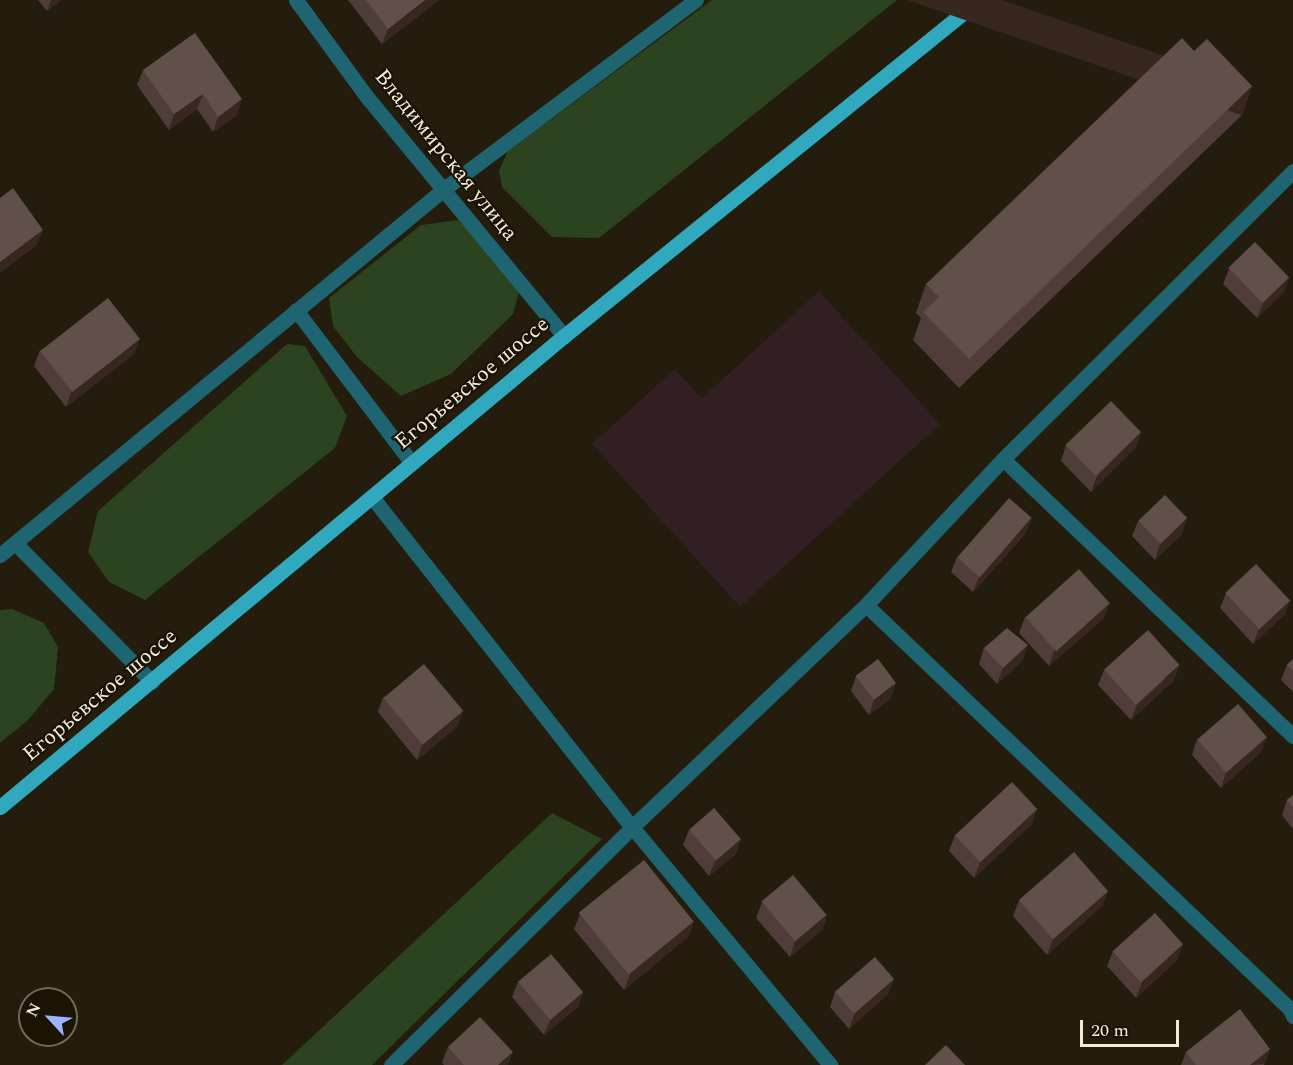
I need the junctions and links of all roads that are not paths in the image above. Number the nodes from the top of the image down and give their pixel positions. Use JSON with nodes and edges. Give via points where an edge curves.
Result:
{"nodes":[{"id":1,"x":296,"y":0,"type":"edge"},
{"id":2,"x":696,"y":0,"type":"edge"},
{"id":3,"x":979,"y":0,"type":"edge"},
{"id":4,"x":1293,"y":171,"type":"edge"},
{"id":5,"x":444,"y":189,"type":"junction"},
{"id":6,"x":296,"y":310,"type":"junction"},
{"id":7,"x":564,"y":336,"type":"junction"},
{"id":8,"x":1003,"y":459,"type":"junction"},
{"id":9,"x":411,"y":462,"type":"junction"},
{"id":10,"x":372,"y":497,"type":"junction"},
{"id":11,"x":15,"y":543,"type":"junction"},
{"id":12,"x":0,"y":555,"type":"edge"},
{"id":13,"x":866,"y":605,"type":"junction"},
{"id":14,"x":152,"y":682,"type":"junction"},
{"id":15,"x":1293,"y":736,"type":"edge"},
{"id":16,"x":0,"y":807,"type":"edge"},
{"id":17,"x":632,"y":827,"type":"junction"},
{"id":18,"x":1293,"y":1016,"type":"edge"},
{"id":19,"x":391,"y":1065,"type":"edge"},
{"id":20,"x":830,"y":1065,"type":"edge"}],
"edges":[{"from":1,"to":5,"type":"street","name":"Владимирская улица","via":[[367,97]]},
{"from":2,"to":5,"type":"street"},
{"from":3,"to":7,"type":"main road","name":"Егорьевское шоссе"},
{"from":4,"to":8,"type":"street"},
{"from":5,"to":6,"type":"street"},
{"from":5,"to":7,"type":"street","name":"Владимирская улица"},
{"from":6,"to":9,"type":"street"},
{"from":6,"to":11,"type":"street"},
{"from":7,"to":9,"type":"main road","name":"Егорьевское шоссе"},
{"from":8,"to":13,"type":"street"},
{"from":8,"to":15,"type":"street"},
{"from":9,"to":10,"type":"main road","name":"Егорьевское шоссе"},
{"from":10,"to":14,"type":"main road","name":"Егорьевское шоссе"},
{"from":10,"to":17,"type":"street"},
{"from":11,"to":12,"type":"street"},
{"from":11,"to":14,"type":"street"},
{"from":13,"to":17,"type":"street"},
{"from":13,"to":18,"type":"street"},
{"from":14,"to":16,"type":"main road","name":"Егорьевское шоссе"},
{"from":17,"to":19,"type":"street"},
{"from":17,"to":20,"type":"street"}]}
